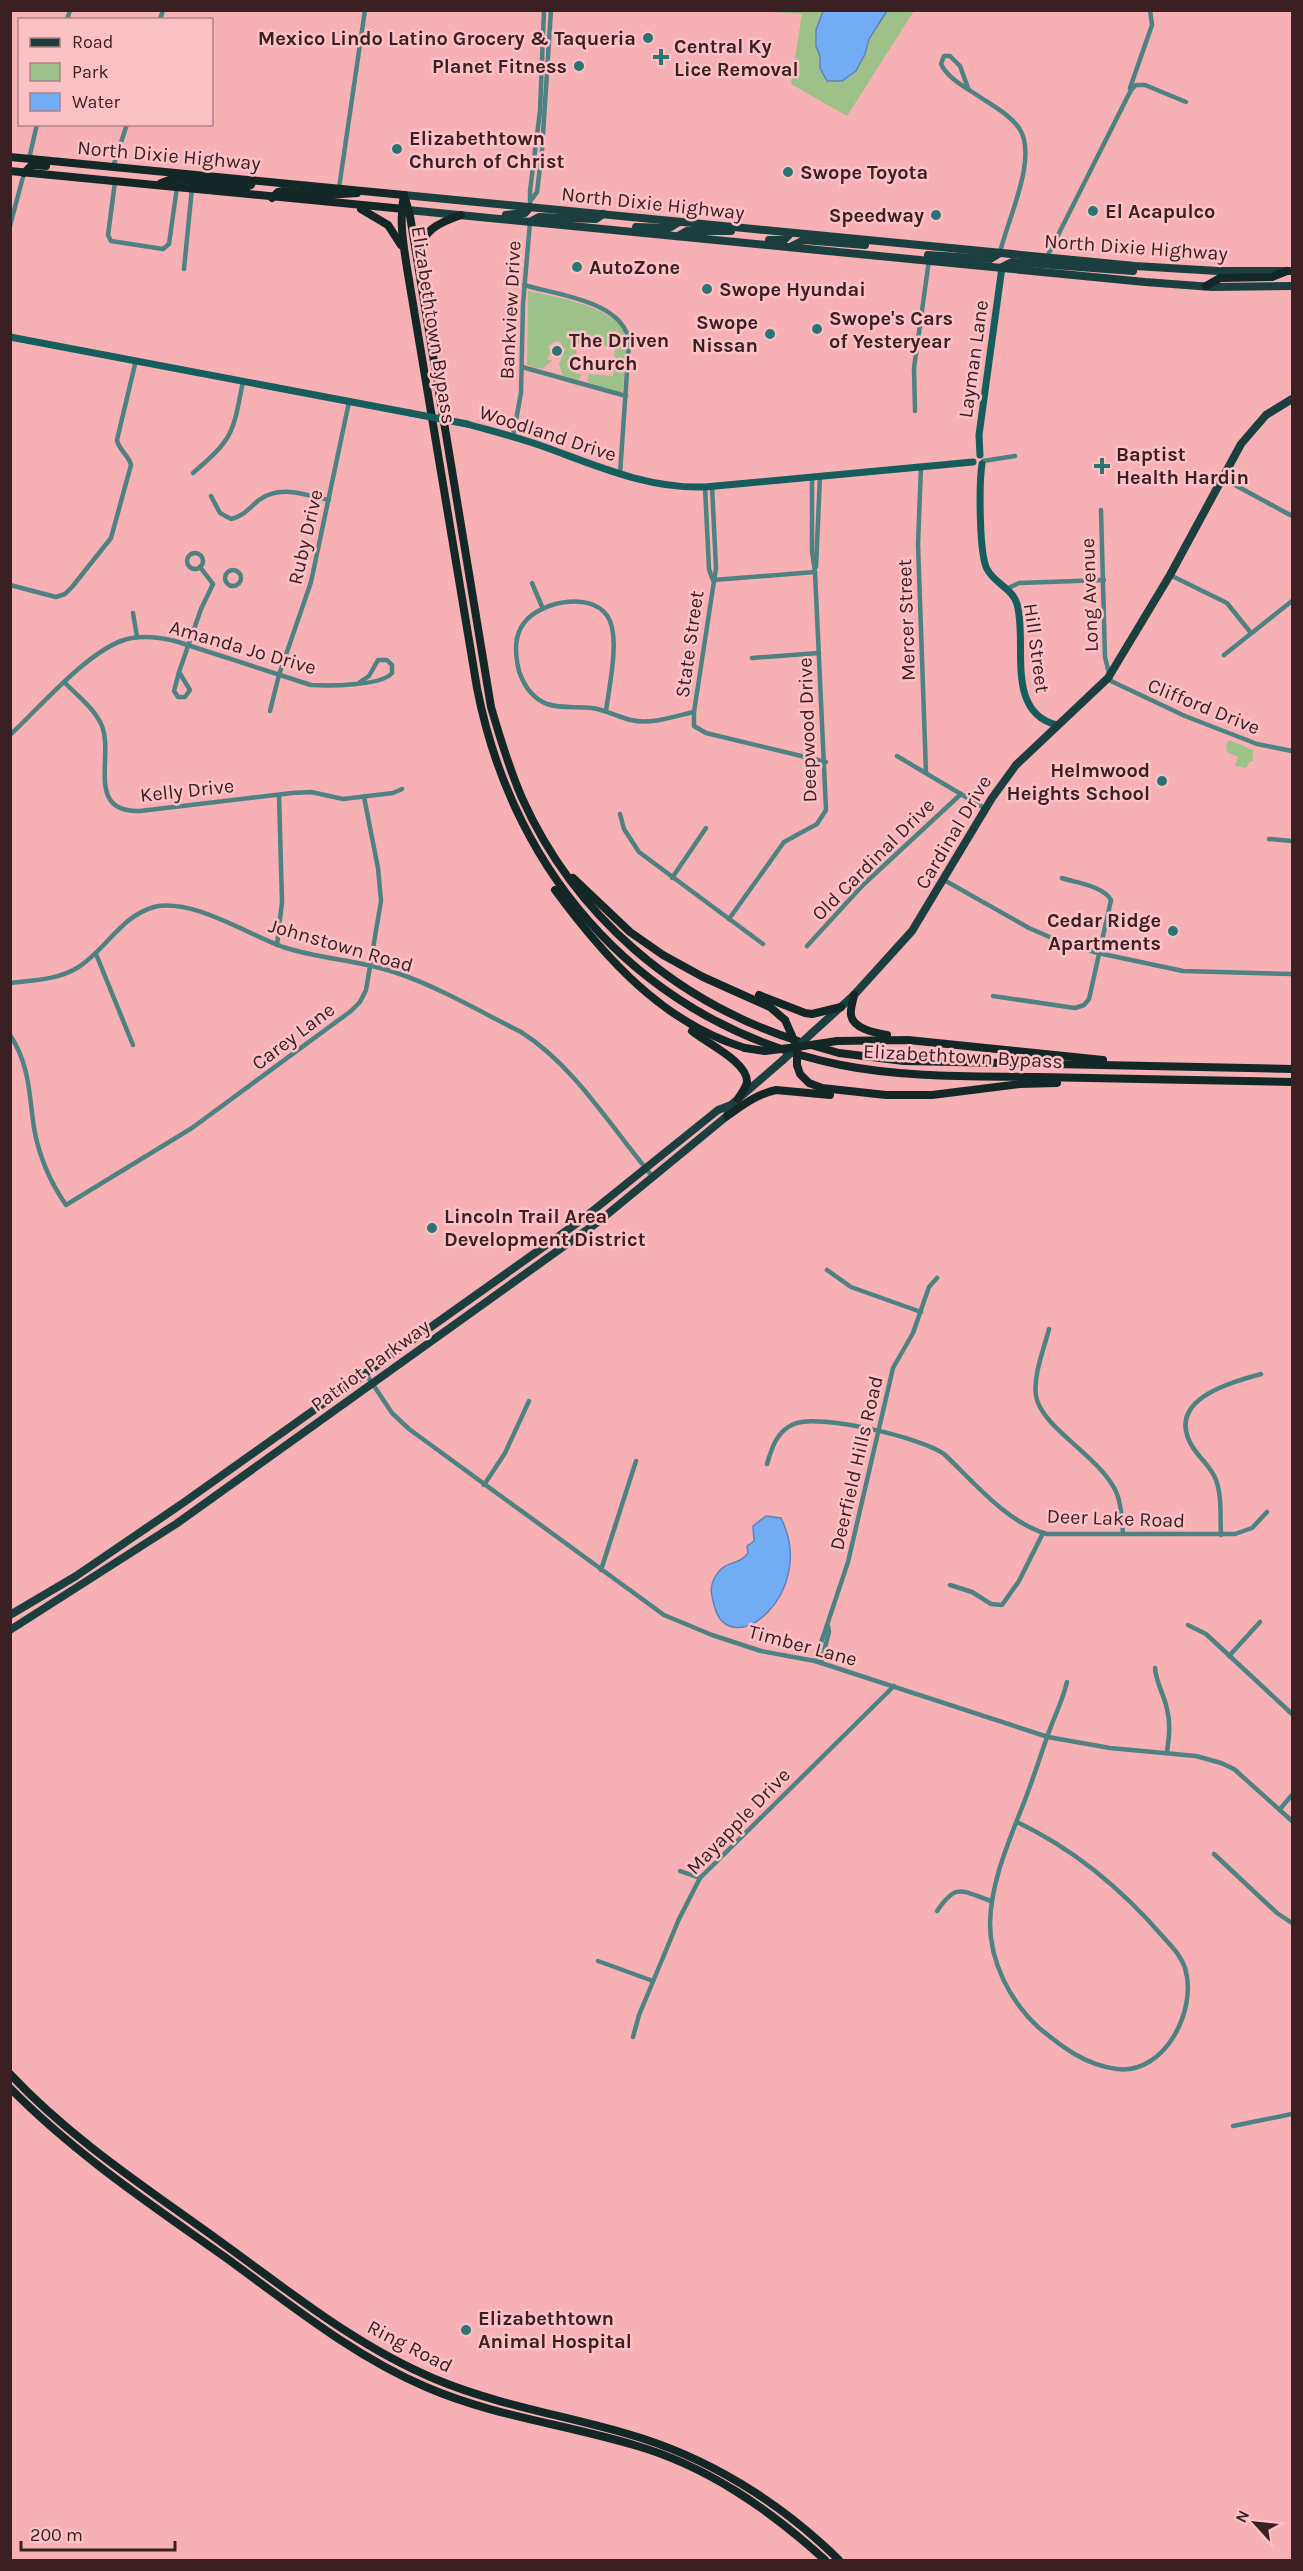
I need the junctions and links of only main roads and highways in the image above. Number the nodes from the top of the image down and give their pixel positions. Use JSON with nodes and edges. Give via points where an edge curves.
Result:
{"nodes":[{"id":1,"x":10,"y":157,"type":"edge"},
{"id":2,"x":29,"y":159,"type":"junction"},
{"id":3,"x":10,"y":163,"type":"edge"},
{"id":4,"x":10,"y":171,"type":"edge"},
{"id":5,"x":24,"y":173,"type":"junction"},
{"id":6,"x":190,"y":175,"type":"junction"},
{"id":7,"x":253,"y":180,"type":"junction"},
{"id":8,"x":154,"y":184,"type":"junction"},
{"id":9,"x":363,"y":190,"type":"junction"},
{"id":10,"x":404,"y":195,"type":"junction"},
{"id":11,"x":272,"y":198,"type":"junction"},
{"id":12,"x":531,"y":203,"type":"junction"},
{"id":13,"x":352,"y":206,"type":"junction"},
{"id":14,"x":404,"y":210,"type":"junction"},
{"id":15,"x":603,"y":214,"type":"junction"},
{"id":16,"x":463,"y":215,"type":"junction"},
{"id":17,"x":530,"y":222,"type":"junction"},
{"id":18,"x":679,"y":222,"type":"junction"},
{"id":19,"x":585,"y":227,"type":"junction"},
{"id":20,"x":788,"y":232,"type":"junction"},
{"id":21,"x":677,"y":236,"type":"junction"},
{"id":22,"x":717,"y":240,"type":"junction"},
{"id":23,"x":877,"y":241,"type":"junction"},
{"id":24,"x":790,"y":247,"type":"junction"},
{"id":25,"x":855,"y":253,"type":"junction"},
{"id":26,"x":1000,"y":253,"type":"junction"},
{"id":27,"x":1002,"y":267,"type":"junction"},
{"id":28,"x":406,"y":268,"type":"junction"},
{"id":29,"x":1173,"y":269,"type":"junction"},
{"id":30,"x":1290,"y":271,"type":"edge"},
{"id":31,"x":419,"y":273,"type":"junction"},
{"id":32,"x":1108,"y":278,"type":"junction"},
{"id":33,"x":1206,"y":286,"type":"junction"},
{"id":34,"x":1293,"y":286,"type":"edge"},
{"id":35,"x":1293,"y":399,"type":"edge"},
{"id":36,"x":540,"y":857,"type":"junction"},
{"id":37,"x":558,"y":863,"type":"junction"},
{"id":38,"x":732,"y":988,"type":"junction"},
{"id":39,"x":854,"y":995,"type":"junction"},
{"id":40,"x":662,"y":1006,"type":"junction"},
{"id":41,"x":841,"y":1007,"type":"junction"},
{"id":42,"x":812,"y":1033,"type":"joint"},
{"id":43,"x":908,"y":1040,"type":"junction"},
{"id":44,"x":796,"y":1047,"type":"junction"},
{"id":45,"x":1151,"y":1066,"type":"junction"},
{"id":46,"x":1293,"y":1069,"type":"edge"},
{"id":47,"x":1176,"y":1080,"type":"junction"},
{"id":48,"x":1293,"y":1082,"type":"edge"},
{"id":49,"x":886,"y":1095,"type":"junction"},
{"id":50,"x":735,"y":1102,"type":"junction"},
{"id":51,"x":727,"y":1116,"type":"junction"},
{"id":52,"x":10,"y":1616,"type":"edge"},
{"id":53,"x":10,"y":1630,"type":"edge"},
{"id":54,"x":10,"y":2074,"type":"edge"},
{"id":55,"x":10,"y":2088,"type":"edge"},
{"id":56,"x":825,"y":2560,"type":"edge"},
{"id":57,"x":839,"y":2560,"type":"edge"}],
"edges":[{"from":1,"to":2,"type":"highway","name":"North Dixie Highway"},
{"from":2,"to":3,"type":"highway"},
{"from":2,"to":6,"type":"highway","name":"North Dixie Highway"},
{"from":4,"to":5,"type":"highway","name":"North Dixie Highway"},
{"from":5,"to":6,"type":"highway","via":[[28,167],[38,165]]},
{"from":5,"to":8,"type":"highway","name":"North Dixie Highway"},
{"from":6,"to":7,"type":"highway","name":"North Dixie Highway"},
{"from":7,"to":8,"type":"highway","via":[[246,187],[172,179]]},
{"from":7,"to":9,"type":"highway","name":"North Dixie Highway"},
{"from":8,"to":11,"type":"highway","name":"North Dixie Highway"},
{"from":9,"to":10,"type":"highway","name":"North Dixie Highway"},
{"from":9,"to":11,"type":"highway","via":[[346,195],[283,191]]},
{"from":10,"to":12,"type":"main road","name":"North Dixie Highway"},
{"from":10,"to":14,"type":"highway","name":"Elizabethtown Bypass"},
{"from":11,"to":13,"type":"highway","name":"North Dixie Highway"},
{"from":12,"to":15,"type":"main road","name":"North Dixie Highway"},
{"from":12,"to":16,"type":"main road","via":[[525,213],[515,215]]},
{"from":13,"to":14,"type":"highway","name":"North Dixie Highway"},
{"from":13,"to":28,"type":"highway","via":[[388,225],[399,239]]},
{"from":14,"to":16,"type":"main road","name":"North Dixie Highway"},
{"from":14,"to":28,"type":"highway","name":"Elizabethtown Bypass"},
{"from":14,"to":31,"type":"highway","name":"Elizabethtown Bypass"},
{"from":15,"to":17,"type":"main road","via":[[596,219],[539,217]]},
{"from":15,"to":18,"type":"main road","name":"North Dixie Highway"},
{"from":16,"to":17,"type":"main road","name":"North Dixie Highway"},
{"from":16,"to":31,"type":"highway","via":[[437,225],[425,236]]},
{"from":17,"to":19,"type":"main road","name":"North Dixie Highway"},
{"from":18,"to":19,"type":"main road","via":[[669,228],[590,223]]},
{"from":18,"to":20,"type":"main road","name":"North Dixie Highway"},
{"from":19,"to":21,"type":"main road","name":"North Dixie Highway"},
{"from":20,"to":21,"type":"main road","via":[[778,236],[687,231]]},
{"from":20,"to":22,"type":"main road","via":[[784,240],[725,236]]},
{"from":20,"to":23,"type":"main road","name":"North Dixie Highway"},
{"from":21,"to":22,"type":"main road","name":"North Dixie Highway"},
{"from":22,"to":24,"type":"main road","name":"North Dixie Highway"},
{"from":23,"to":24,"type":"main road","via":[[869,245],[804,240]]},
{"from":23,"to":26,"type":"main road","name":"North Dixie Highway"},
{"from":24,"to":25,"type":"main road","name":"North Dixie Highway"},
{"from":25,"to":26,"type":"main road","via":[[861,250],[990,259]]},
{"from":25,"to":27,"type":"main road","name":"North Dixie Highway"},
{"from":26,"to":29,"type":"main road","name":"North Dixie Highway"},
{"from":27,"to":29,"type":"main road","via":[[1012,262],[1166,273]]},
{"from":27,"to":32,"type":"main road","name":"North Dixie Highway"},
{"from":28,"to":36,"type":"highway","name":"Elizabethtown Bypass","via":[[480,705],[506,790]]},
{"from":29,"to":30,"type":"main road","name":"North Dixie Highway"},
{"from":29,"to":32,"type":"main road","via":[[1169,279],[1114,275]]},
{"from":30,"to":33,"type":"highway","via":[[1272,277],[1220,278]]},
{"from":31,"to":37,"type":"highway","name":"Elizabethtown Bypass","via":[[491,707],[518,789]]},
{"from":32,"to":33,"type":"main road","name":"North Dixie Highway"},
{"from":33,"to":34,"type":"main road","name":"North Dixie Highway"},
{"from":35,"to":39,"type":"main road","name":"Cardinal Drive","via":[[1275,408],[1251,431],[1108,678],[1016,765],[902,945]]},
{"from":36,"to":40,"type":"highway","via":[[554,888],[582,926],[627,976]]},
{"from":36,"to":47,"type":"highway","name":"Elizabethtown Bypass","via":[[573,904],[627,960],[689,1005],[759,1041],[816,1059],[879,1070]]},
{"from":37,"to":38,"type":"highway","via":[[630,932],[663,955]]},
{"from":37,"to":45,"type":"highway","name":"Elizabethtown Bypass","via":[[596,912],[646,960],[702,999],[762,1029],[832,1051],[888,1059]]},
{"from":38,"to":41,"type":"highway","via":[[805,1013]]},
{"from":38,"to":44,"type":"highway","bridge":true,"via":[[770,1007],[785,1020]]},
{"from":39,"to":41,"type":"main road","name":"Cardinal Drive"},
{"from":39,"to":43,"type":"highway","via":[[854,1021],[872,1032]]},
{"from":40,"to":44,"type":"highway","bridge":true,"via":[[717,1040],[765,1051]]},
{"from":40,"to":50,"type":"highway","via":[[737,1062],[746,1074],[747,1084]]},
{"from":41,"to":42,"type":"main road","name":"Cardinal Drive"},
{"from":42,"to":44,"type":"main road","name":"Patriot Parkway","bridge":true},
{"from":43,"to":44,"type":"highway","bridge":true,"via":[[837,1041]]},
{"from":43,"to":45,"type":"highway"},
{"from":44,"to":49,"type":"highway","bridge":true,"via":[[800,1074],[809,1083],[822,1089]]},
{"from":44,"to":50,"type":"main road","name":"Patriot Parkway","bridge":true},
{"from":45,"to":46,"type":"highway","name":"Elizabethtown Bypass"},
{"from":47,"to":48,"type":"highway","name":"Elizabethtown Bypass"},
{"from":47,"to":49,"type":"highway","via":[[1020,1084],[932,1095]]},
{"from":49,"to":51,"type":"highway","via":[[777,1090],[758,1096]]},
{"from":50,"to":51,"type":"main road","name":"Patriot Parkway"},
{"from":50,"to":52,"type":"main road","name":"Patriot Parkway","via":[[718,1110],[580,1221],[366,1374],[76,1576]]},
{"from":51,"to":53,"type":"main road","name":"Patriot Parkway","via":[[598,1222],[176,1524]]},
{"from":54,"to":57,"type":"highway","name":"Ring Road","via":[[92,2149],[372,2348],[481,2397],[627,2433],[703,2462],[771,2502]]},
{"from":55,"to":56,"type":"highway","name":"Ring Road","via":[[93,2163],[375,2362],[478,2406],[614,2439],[680,2461],[760,2507]]}]}
